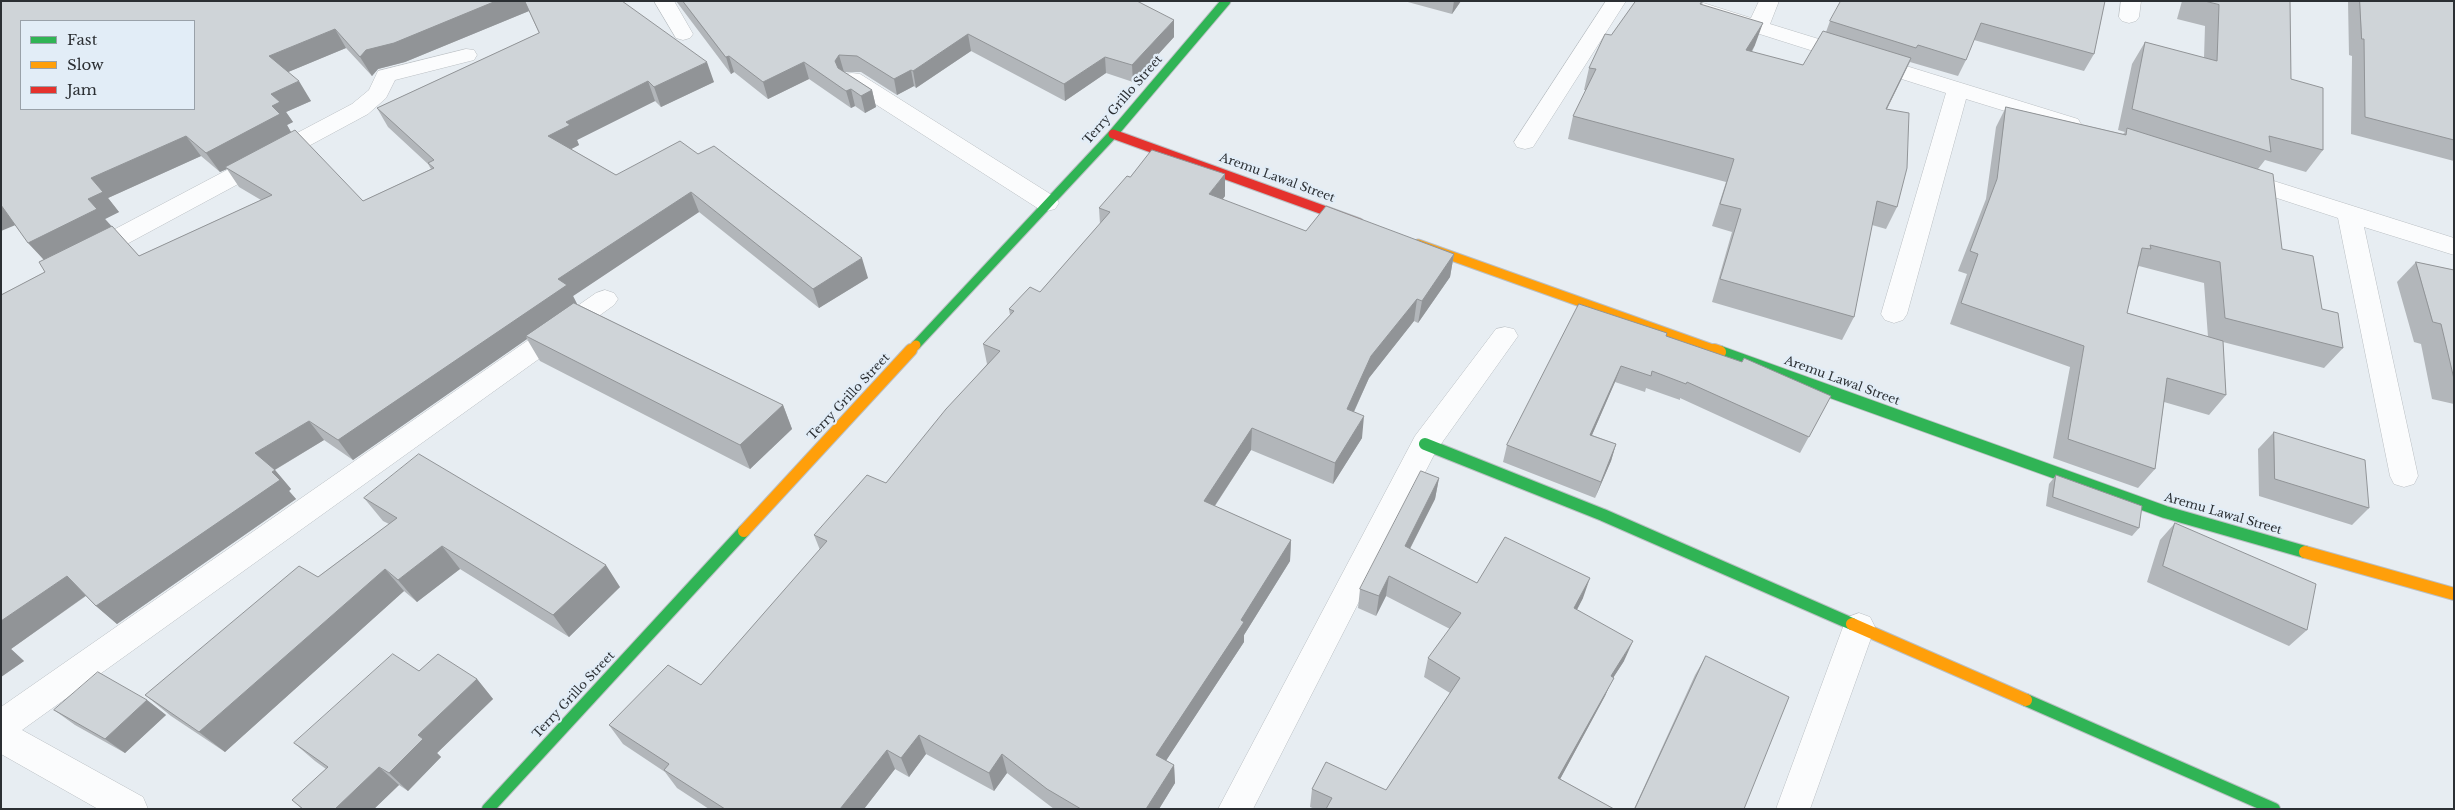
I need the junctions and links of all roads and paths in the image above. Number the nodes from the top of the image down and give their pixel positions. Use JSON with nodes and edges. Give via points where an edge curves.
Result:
{"nodes":[{"id":1,"x":664,"y":1,"type":"edge"},
{"id":2,"x":1226,"y":1,"type":"edge"},
{"id":3,"x":1616,"y":1,"type":"edge"},
{"id":4,"x":1675,"y":1,"type":"edge"},
{"id":5,"x":1769,"y":1,"type":"edge"},
{"id":6,"x":1758,"y":27,"type":"junction"},
{"id":7,"x":683,"y":34,"type":"dead end"},
{"id":8,"x":466,"y":55,"type":"dead end"},
{"id":9,"x":852,"y":80,"type":"edge"},
{"id":10,"x":1958,"y":89,"type":"junction"},
{"id":11,"x":2088,"y":130,"type":"edge"},
{"id":12,"x":1114,"y":134,"type":"junction"},
{"id":13,"x":1524,"y":142,"type":"dead end"},
{"id":14,"x":2219,"y":172,"type":"edge"},
{"id":15,"x":1046,"y":203,"type":"junction"},
{"id":16,"x":2349,"y":213,"type":"junction"},
{"id":17,"x":1367,"y":225,"type":"edge"},
{"id":18,"x":1404,"y":239,"type":"edge"},
{"id":19,"x":2454,"y":247,"type":"edge"},
{"id":20,"x":70,"y":263,"type":"edge"},
{"id":21,"x":605,"y":298,"type":"dead end"},
{"id":22,"x":1894,"y":314,"type":"dead end"},
{"id":23,"x":1505,"y":336,"type":"dead end"},
{"id":24,"x":1425,"y":444,"type":"junction"},
{"id":25,"x":2404,"y":476,"type":"dead end"},
{"id":26,"x":2454,"y":594,"type":"edge"},
{"id":27,"x":1859,"y":627,"type":"junction"},
{"id":28,"x":1,"y":726,"type":"edge"},
{"id":29,"x":1,"y":736,"type":"edge"},
{"id":30,"x":131,"y":809,"type":"edge"},
{"id":31,"x":488,"y":809,"type":"edge"},
{"id":32,"x":1235,"y":809,"type":"edge"},
{"id":33,"x":1793,"y":809,"type":"edge"},
{"id":34,"x":2274,"y":809,"type":"edge"}],
"edges":[{"from":1,"to":7,"type":"street"},
{"from":2,"to":12,"type":"street","name":"Terry Grillo Street"},
{"from":3,"to":13,"type":"street"},
{"from":4,"to":6,"type":"street"},
{"from":5,"to":6,"type":"street"},
{"from":6,"to":10,"type":"street"},
{"from":8,"to":20,"type":"street","via":[[386,76],[378,93],[360,109]]},
{"from":9,"to":15,"type":"street"},
{"from":10,"to":11,"type":"street"},
{"from":10,"to":22,"type":"street"},
{"from":12,"to":15,"type":"street","name":"Terry Grillo Street"},
{"from":12,"to":17,"type":"street","name":"Aremu Lawal Street"},
{"from":14,"to":16,"type":"street"},
{"from":15,"to":31,"type":"street","name":"Terry Grillo Street"},
{"from":16,"to":19,"type":"street"},
{"from":16,"to":25,"type":"street"},
{"from":18,"to":26,"type":"street","name":"Aremu Lawal Street","via":[[2165,512]]},
{"from":21,"to":28,"type":"street"},
{"from":23,"to":24,"type":"street"},
{"from":24,"to":27,"type":"street","via":[[1603,515]]},
{"from":24,"to":32,"type":"street"},
{"from":27,"to":33,"type":"street"},
{"from":27,"to":34,"type":"street"},
{"from":29,"to":30,"type":"street"}]}
